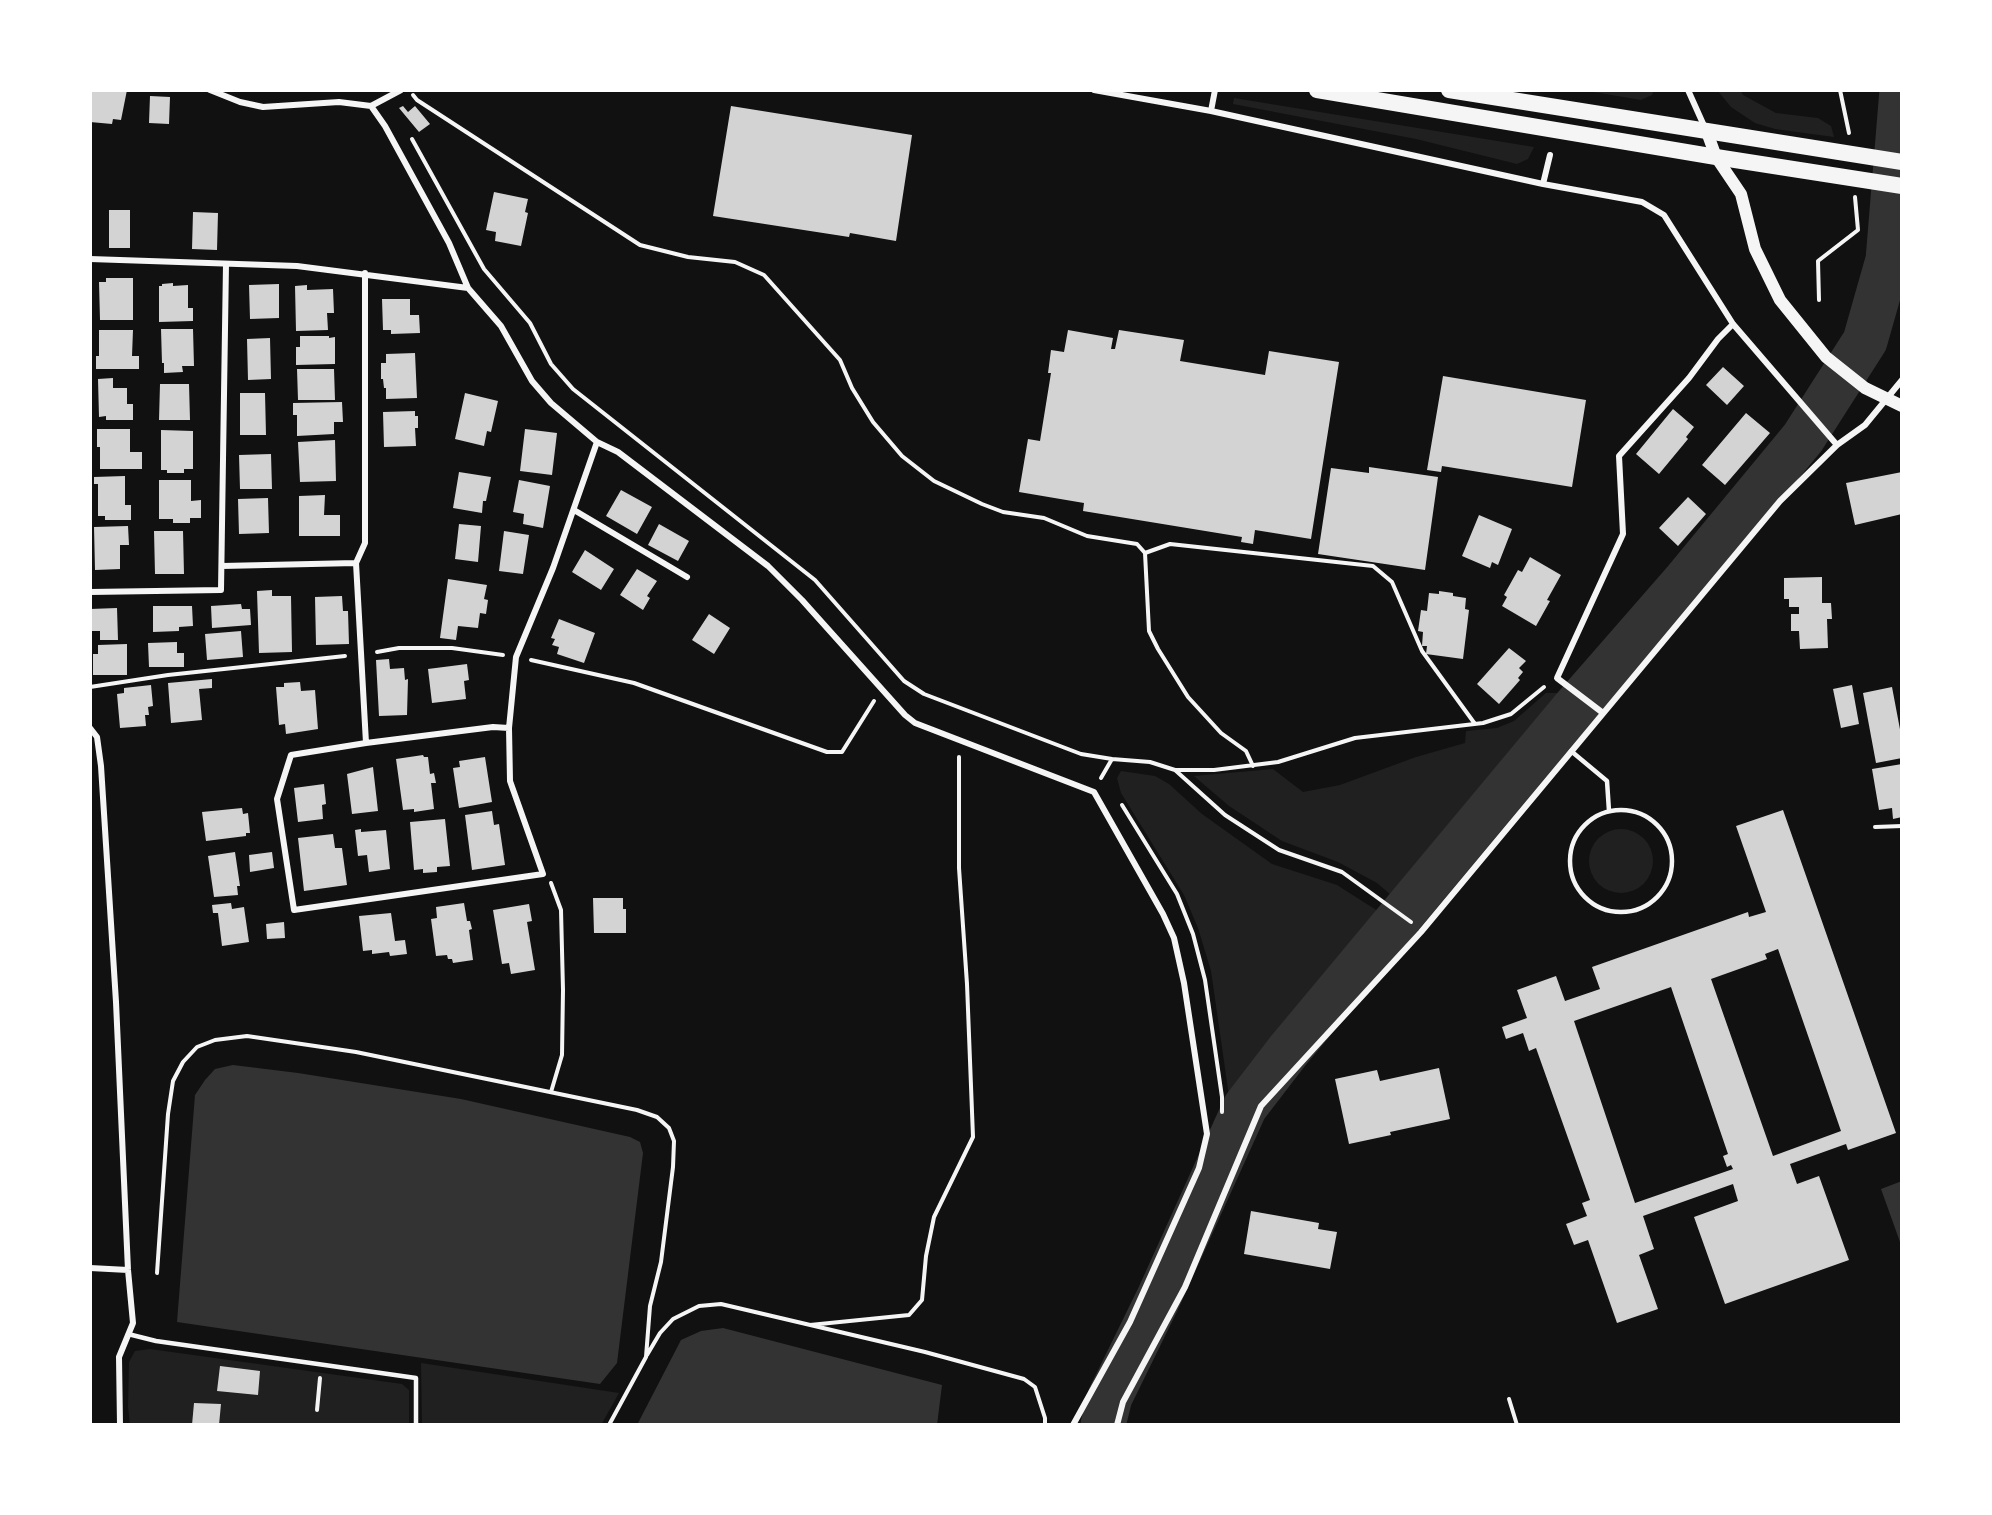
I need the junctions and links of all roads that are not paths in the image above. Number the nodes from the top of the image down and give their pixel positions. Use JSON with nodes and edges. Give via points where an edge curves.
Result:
{"nodes":[{"id":1,"x":210,"y":90,"type":"edge"},
{"id":2,"x":401,"y":90,"type":"edge"},
{"id":3,"x":1094,"y":90,"type":"edge"},
{"id":4,"x":1215,"y":90,"type":"edge"},
{"id":5,"x":1317,"y":90,"type":"edge"},
{"id":6,"x":1449,"y":90,"type":"edge"},
{"id":7,"x":1688,"y":90,"type":"edge"},
{"id":8,"x":371,"y":106,"type":"junction"},
{"id":9,"x":1211,"y":111,"type":"junction"},
{"id":10,"x":1707,"y":132,"type":"junction"},
{"id":11,"x":1550,"y":155,"type":"dead end"},
{"id":12,"x":1716,"y":157,"type":"junction"},
{"id":13,"x":1902,"y":162,"type":"edge"},
{"id":14,"x":1542,"y":184,"type":"junction"},
{"id":15,"x":1902,"y":186,"type":"edge"},
{"id":16,"x":90,"y":259,"type":"edge"},
{"id":17,"x":226,"y":264,"type":"junction"},
{"id":18,"x":365,"y":273,"type":"junction"},
{"id":19,"x":468,"y":288,"type":"junction"},
{"id":20,"x":1733,"y":324,"type":"junction"},
{"id":21,"x":1902,"y":380,"type":"edge"},
{"id":22,"x":1886,"y":399,"type":"junction"},
{"id":23,"x":1902,"y":406,"type":"edge"},
{"id":24,"x":597,"y":442,"type":"junction"},
{"id":25,"x":1837,"y":446,"type":"junction"},
{"id":26,"x":574,"y":510,"type":"junction"},
{"id":27,"x":356,"y":563,"type":"junction"},
{"id":28,"x":222,"y":566,"type":"junction"},
{"id":29,"x":687,"y":577,"type":"dead end"},
{"id":30,"x":90,"y":592,"type":"edge"},
{"id":31,"x":1603,"y":713,"type":"junction"},
{"id":32,"x":90,"y":728,"type":"edge"},
{"id":33,"x":509,"y":728,"type":"junction"},
{"id":34,"x":366,"y":743,"type":"junction"},
{"id":35,"x":1571,"y":751,"type":"junction"},
{"id":36,"x":1609,"y":811,"type":"junction"},
{"id":37,"x":90,"y":1268,"type":"edge"},
{"id":38,"x":128,"y":1270,"type":"junction"},
{"id":39,"x":128,"y":1335,"type":"junction"},
{"id":40,"x":120,"y":1425,"type":"edge"},
{"id":41,"x":416,"y":1425,"type":"edge"},
{"id":42,"x":1073,"y":1425,"type":"edge"},
{"id":43,"x":1117,"y":1425,"type":"edge"}],
"edges":[{"from":1,"to":8,"type":"street","via":[[263,107],[339,102]]},
{"from":2,"to":8,"type":"street"},
{"from":3,"to":9,"type":"street"},
{"from":4,"to":9,"type":"street"},
{"from":5,"to":12,"type":"highway"},
{"from":6,"to":10,"type":"highway"},
{"from":7,"to":10,"type":"street"},
{"from":8,"to":19,"type":"street","via":[[449,243]]},
{"from":9,"to":14,"type":"street"},
{"from":10,"to":12,"type":"main road"},
{"from":10,"to":13,"type":"highway"},
{"from":11,"to":14,"type":"street"},
{"from":12,"to":15,"type":"highway"},
{"from":12,"to":22,"type":"main road","via":[[1741,194],[1755,249],[1780,300],[1826,357],[1864,388]]},
{"from":14,"to":20,"type":"street","via":[[1642,202],[1664,214]]},
{"from":16,"to":17,"type":"street"},
{"from":17,"to":18,"type":"street"},
{"from":17,"to":28,"type":"street"},
{"from":18,"to":19,"type":"street"},
{"from":18,"to":27,"type":"street","via":[[365,543]]},
{"from":19,"to":24,"type":"street","via":[[501,326],[532,381]]},
{"from":20,"to":25,"type":"street"},
{"from":20,"to":31,"type":"street","via":[[1619,456],[1623,534],[1557,678]]},
{"from":21,"to":22,"type":"street"},
{"from":22,"to":23,"type":"main road"},
{"from":22,"to":25,"type":"street","via":[[1865,425]]},
{"from":24,"to":26,"type":"street"},
{"from":24,"to":42,"type":"street","via":[[618,452],[768,566],[915,723],[1094,792],[1163,914],[1174,938],[1184,983],[1207,1134],[1199,1168],[1130,1322]]},
{"from":25,"to":31,"type":"street","via":[[1780,501]]},
{"from":26,"to":29,"type":"street"},
{"from":26,"to":33,"type":"street","via":[[516,657]]},
{"from":27,"to":28,"type":"street"},
{"from":27,"to":34,"type":"street"},
{"from":28,"to":30,"type":"street","via":[[221,590]]},
{"from":31,"to":35,"type":"street"},
{"from":32,"to":38,"type":"street","via":[[97,737],[101,766]]},
{"from":33,"to":34,"type":"street"},
{"from":33,"to":34,"type":"street","via":[[510,781],[543,874],[294,910],[277,799],[291,755]]},
{"from":35,"to":36,"type":"lane","via":[[1607,781]]},
{"from":35,"to":43,"type":"street","via":[[1421,932],[1261,1106],[1185,1287],[1123,1402]]},
{"from":36,"to":36,"type":"lane","via":[[1640,813],[1664,833],[1670,847],[1672,863],[1662,892],[1635,910],[1603,909],[1589,901],[1571,873],[1574,841],[1583,827]]},
{"from":37,"to":38,"type":"street"},
{"from":38,"to":39,"type":"street","via":[[133,1323]]},
{"from":39,"to":40,"type":"street","via":[[119,1357]]},
{"from":39,"to":41,"type":"lane","via":[[416,1378]]}]}
